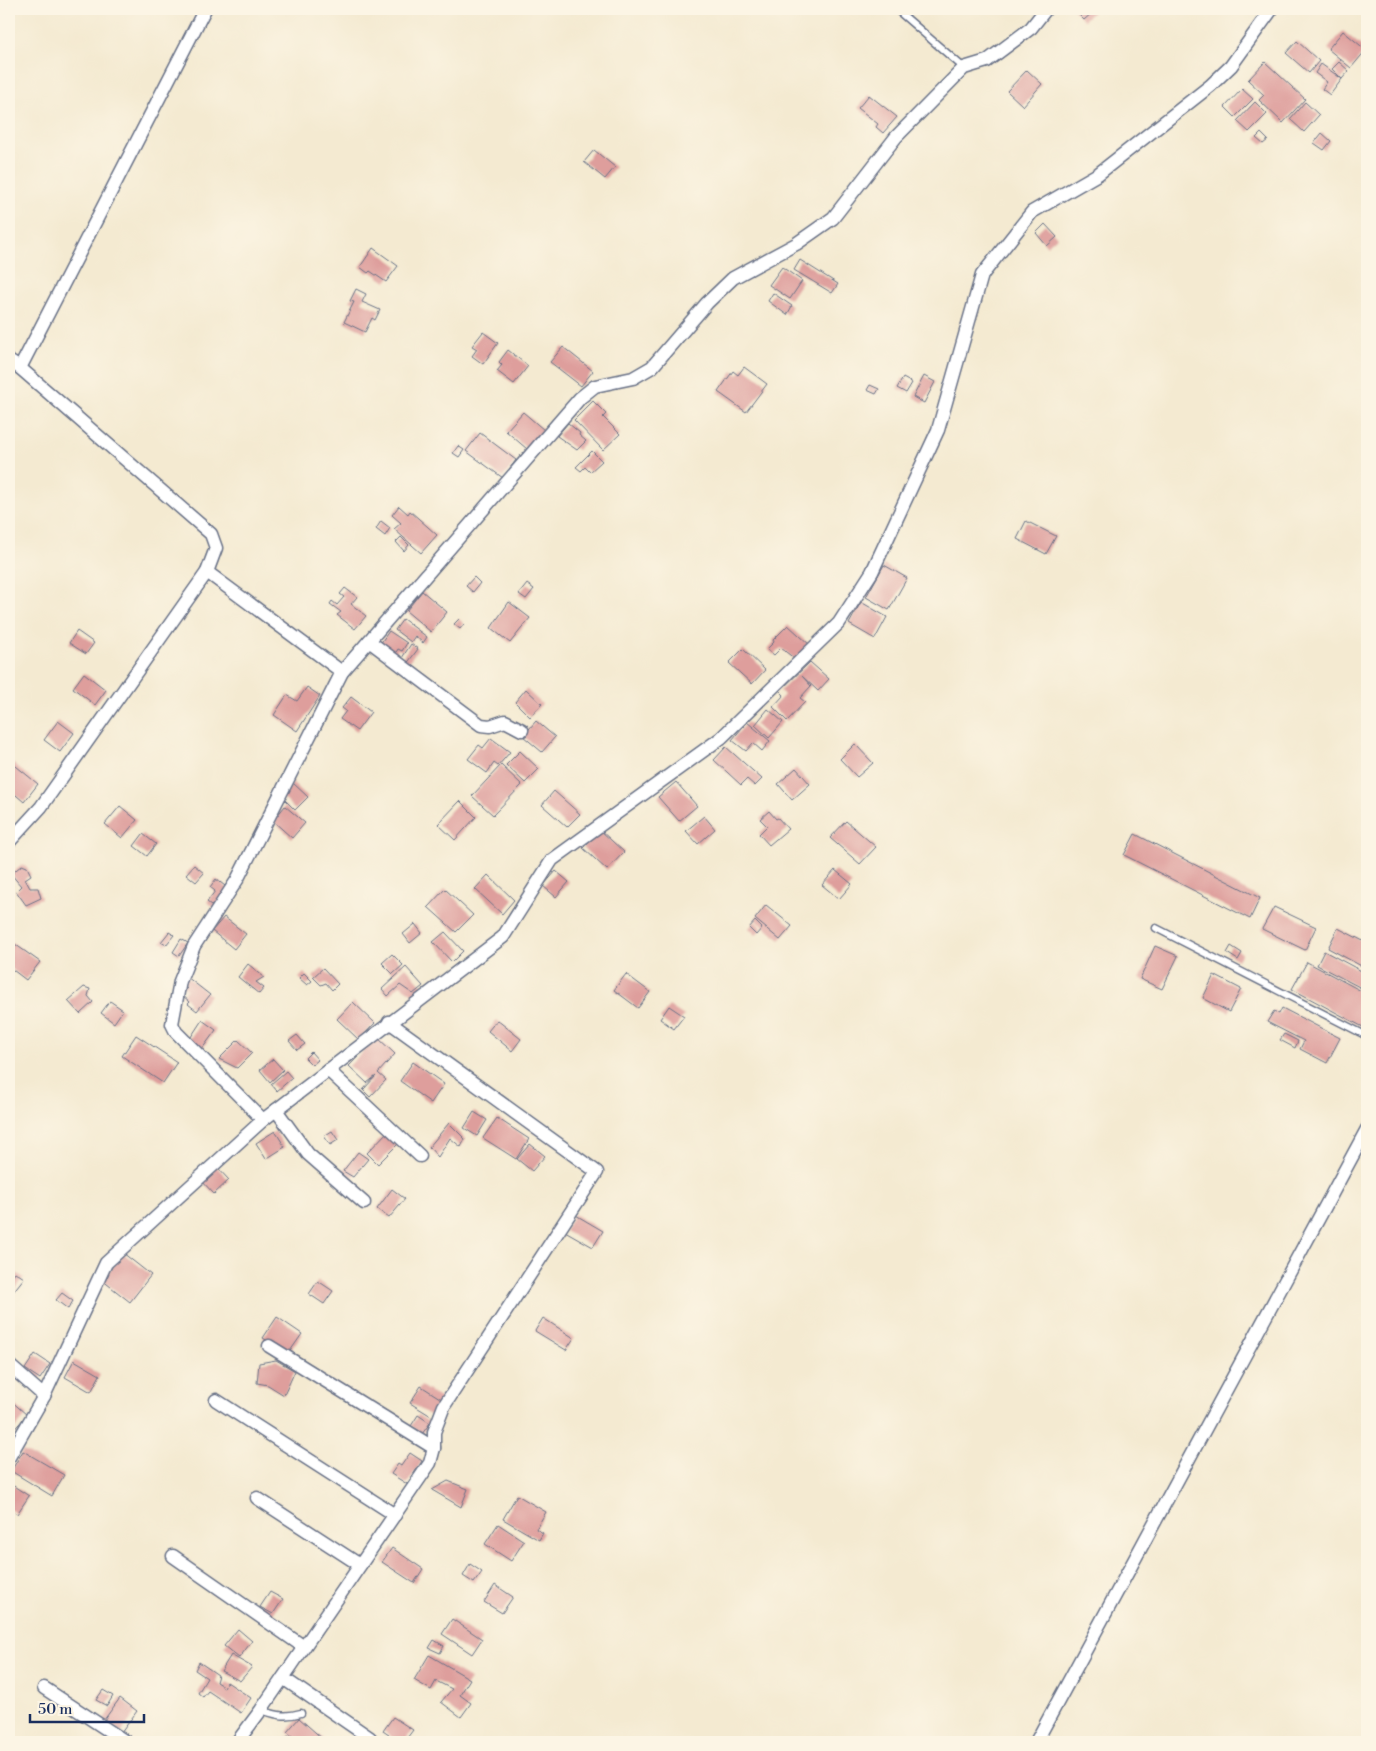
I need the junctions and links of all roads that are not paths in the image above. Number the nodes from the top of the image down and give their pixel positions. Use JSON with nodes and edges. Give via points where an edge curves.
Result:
{"nodes":[{"id":1,"x":205,"y":9,"type":"edge"},
{"id":2,"x":896,"y":9,"type":"edge"},
{"id":3,"x":1046,"y":9,"type":"edge"},
{"id":4,"x":1272,"y":9,"type":"edge"},
{"id":5,"x":964,"y":68,"type":"junction"},
{"id":6,"x":9,"y":361,"type":"edge"},
{"id":7,"x":20,"y":368,"type":"junction"},
{"id":8,"x":207,"y":572,"type":"junction"},
{"id":9,"x":369,"y":640,"type":"junction"},
{"id":10,"x":342,"y":672,"type":"junction"},
{"id":11,"x":522,"y":730,"type":"dead end"},
{"id":12,"x":9,"y":842,"type":"edge"},
{"id":13,"x":1156,"y":928,"type":"dead end"},
{"id":14,"x":389,"y":1022,"type":"junction"},
{"id":15,"x":1367,"y":1036,"type":"edge"},
{"id":16,"x":328,"y":1070,"type":"junction"},
{"id":17,"x":276,"y":1110,"type":"junction"},
{"id":18,"x":263,"y":1120,"type":"junction"},
{"id":19,"x":1367,"y":1129,"type":"edge"},
{"id":20,"x":420,"y":1156,"type":"dead end"},
{"id":21,"x":364,"y":1203,"type":"dead end"},
{"id":22,"x":269,"y":1346,"type":"dead end"},
{"id":23,"x":9,"y":1365,"type":"edge"},
{"id":24,"x":44,"y":1396,"type":"junction"},
{"id":25,"x":216,"y":1400,"type":"dead end"},
{"id":26,"x":434,"y":1448,"type":"junction"},
{"id":27,"x":9,"y":1457,"type":"edge"},
{"id":28,"x":256,"y":1498,"type":"dead end"},
{"id":29,"x":394,"y":1515,"type":"junction"},
{"id":30,"x":173,"y":1556,"type":"dead end"},
{"id":31,"x":360,"y":1565,"type":"junction"},
{"id":32,"x":304,"y":1647,"type":"junction"},
{"id":33,"x":283,"y":1678,"type":"junction"},
{"id":34,"x":44,"y":1688,"type":"dead end"},
{"id":35,"x":261,"y":1710,"type":"junction"},
{"id":36,"x":301,"y":1713,"type":"dead end"},
{"id":37,"x":370,"y":1738,"type":"dead end"},
{"id":38,"x":126,"y":1742,"type":"edge"},
{"id":39,"x":237,"y":1742,"type":"edge"},
{"id":40,"x":1036,"y":1742,"type":"edge"}],
"edges":[{"from":1,"to":7,"type":"street"},
{"from":2,"to":5,"type":"lane"},
{"from":3,"to":5,"type":"street","via":[[1031,28],[987,61]]},
{"from":4,"to":14,"type":"street","via":[[1231,66],[1210,86],[1098,174],[1032,212],[982,275],[938,430],[872,572],[839,623],[721,738],[552,860],[503,937]]},
{"from":5,"to":9,"type":"street","via":[[896,137],[833,218],[796,244],[733,278],[652,366],[633,378],[596,386],[580,398]]},
{"from":6,"to":7,"type":"street"},
{"from":7,"to":8,"type":"street","via":[[211,534],[216,548]]},
{"from":8,"to":10,"type":"street"},
{"from":8,"to":12,"type":"street","via":[[42,807]]},
{"from":9,"to":10,"type":"street"},
{"from":9,"to":11,"type":"street","via":[[481,725],[505,721]]},
{"from":10,"to":18,"type":"street","via":[[237,880],[194,946],[180,981],[172,1024],[176,1032]]},
{"from":13,"to":15,"type":"lane"},
{"from":14,"to":16,"type":"street"},
{"from":14,"to":26,"type":"street","via":[[597,1172],[444,1406],[434,1432]]},
{"from":16,"to":17,"type":"street"},
{"from":16,"to":20,"type":"street"},
{"from":17,"to":18,"type":"street"},
{"from":17,"to":21,"type":"street","via":[[308,1154]]},
{"from":18,"to":24,"type":"street","via":[[106,1263]]},
{"from":19,"to":40,"type":"street"},
{"from":22,"to":26,"type":"street"},
{"from":23,"to":24,"type":"street"},
{"from":24,"to":27,"type":"street"},
{"from":25,"to":29,"type":"street"},
{"from":26,"to":29,"type":"street","via":[[430,1463]]},
{"from":28,"to":31,"type":"street"},
{"from":29,"to":31,"type":"street"},
{"from":30,"to":32,"type":"street"},
{"from":31,"to":32,"type":"street"},
{"from":32,"to":33,"type":"street"},
{"from":33,"to":35,"type":"street"},
{"from":33,"to":37,"type":"street"},
{"from":34,"to":38,"type":"street"},
{"from":35,"to":36,"type":"lane","via":[[290,1717]]},
{"from":35,"to":39,"type":"street"}]}
